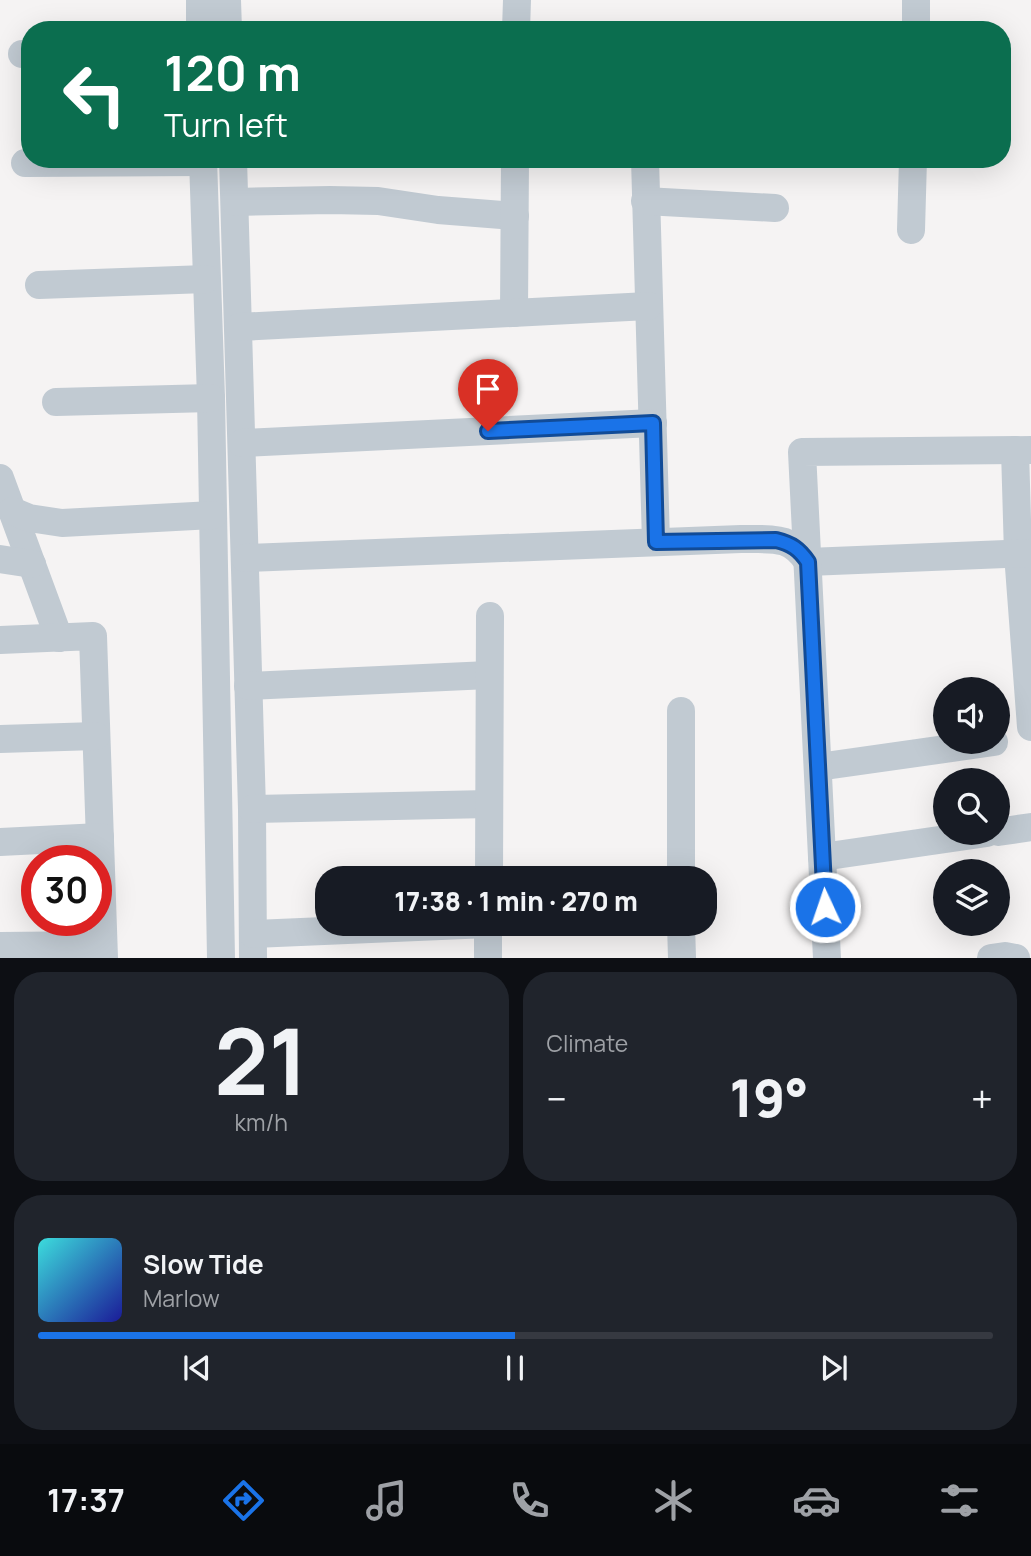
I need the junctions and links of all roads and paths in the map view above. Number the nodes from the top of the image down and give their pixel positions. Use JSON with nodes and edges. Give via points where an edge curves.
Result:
{"nodes":[{"id":1,"x":200,"y":0,"type":"edge"},
{"id":2,"x":227,"y":0,"type":"edge"},
{"id":3,"x":517,"y":0,"type":"edge"},
{"id":4,"x":916,"y":0,"type":"edge"},
{"id":5,"x":200,"y":21,"type":"edge"},
{"id":6,"x":228,"y":21,"type":"edge"},
{"id":7,"x":516,"y":21,"type":"edge"},
{"id":8,"x":916,"y":21,"type":"edge"},
{"id":9,"x":203,"y":168,"type":"edge"},
{"id":10,"x":233,"y":168,"type":"edge"},
{"id":11,"x":515,"y":168,"type":"edge"},
{"id":12,"x":645,"y":168,"type":"edge"},
{"id":13,"x":913,"y":168,"type":"edge"},
{"id":14,"x":645,"y":201,"type":"junction"},
{"id":15,"x":235,"y":202,"type":"junction"},
{"id":16,"x":775,"y":208,"type":"dead end"},
{"id":17,"x":515,"y":216,"type":"junction"},
{"id":18,"x":911,"y":230,"type":"dead end"},
{"id":19,"x":206,"y":279,"type":"junction"},
{"id":20,"x":40,"y":285,"type":"dead end"},
{"id":21,"x":648,"y":306,"type":"junction"},
{"id":22,"x":514,"y":313,"type":"junction"},
{"id":23,"x":239,"y":327,"type":"junction"},
{"id":24,"x":211,"y":398,"type":"junction"},
{"id":25,"x":56,"y":402,"type":"dead end"},
{"id":26,"x":653,"y":423,"type":"junction"},
{"id":27,"x":242,"y":443,"type":"junction"},
{"id":28,"x":1023,"y":450,"type":"edge"},
{"id":29,"x":0,"y":478,"type":"edge"},
{"id":30,"x":12,"y":511,"type":"junction"},
{"id":31,"x":213,"y":515,"type":"junction"},
{"id":32,"x":656,"y":542,"type":"junction"},
{"id":33,"x":1025,"y":553,"type":"edge"},
{"id":34,"x":245,"y":558,"type":"junction"},
{"id":35,"x":0,"y":559,"type":"edge"},
{"id":36,"x":808,"y":562,"type":"junction"},
{"id":37,"x":32,"y":564,"type":"junction"},
{"id":38,"x":490,"y":616,"type":"dead end"},
{"id":39,"x":59,"y":638,"type":"junction"},
{"id":40,"x":0,"y":639,"type":"edge"},
{"id":41,"x":489,"y":675,"type":"junction"},
{"id":42,"x":248,"y":686,"type":"junction"},
{"id":43,"x":681,"y":711,"type":"dead end"},
{"id":44,"x":1031,"y":727,"type":"edge"},
{"id":45,"x":96,"y":736,"type":"junction"},
{"id":46,"x":1031,"y":737,"type":"edge"},
{"id":47,"x":0,"y":739,"type":"edge"},
{"id":48,"x":1010,"y":740,"type":"edge"},
{"id":49,"x":933,"y":751,"type":"edge"},
{"id":50,"x":818,"y":767,"type":"junction"},
{"id":51,"x":489,"y":804,"type":"junction"},
{"id":52,"x":252,"y":809,"type":"junction"},
{"id":53,"x":1031,"y":827,"type":"edge"},
{"id":54,"x":1010,"y":830,"type":"edge"},
{"id":55,"x":100,"y":837,"type":"junction"},
{"id":56,"x":933,"y":841,"type":"edge"},
{"id":57,"x":0,"y":842,"type":"edge"},
{"id":58,"x":822,"y":857,"type":"junction"},
{"id":59,"x":489,"y":866,"type":"edge"},
{"id":60,"x":683,"y":866,"type":"edge"},
{"id":61,"x":360,"y":936,"type":"edge"},
{"id":62,"x":488,"y":936,"type":"edge"},
{"id":63,"x":681,"y":936,"type":"edge"},
{"id":64,"x":0,"y":946,"type":"edge"},
{"id":65,"x":253,"y":946,"type":"edge"},
{"id":66,"x":104,"y":951,"type":"edge"},
{"id":67,"x":222,"y":957,"type":"edge"},
{"id":68,"x":488,"y":957,"type":"edge"},
{"id":69,"x":681,"y":957,"type":"edge"},
{"id":70,"x":827,"y":957,"type":"edge"},
{"id":71,"x":990,"y":957,"type":"edge"},
{"id":72,"x":1016,"y":957,"type":"edge"}],
"edges":[{"from":1,"to":5,"type":"street"},
{"from":2,"to":6,"type":"street"},
{"from":3,"to":7,"type":"street"},
{"from":4,"to":8,"type":"street"},
{"from":9,"to":19,"type":"street"},
{"from":10,"to":15,"type":"street"},
{"from":11,"to":17,"type":"street"},
{"from":12,"to":14,"type":"street"},
{"from":13,"to":18,"type":"street"},
{"from":14,"to":16,"type":"street"},
{"from":14,"to":21,"type":"street"},
{"from":15,"to":17,"type":"street","via":[[378,201]]},
{"from":15,"to":23,"type":"street"},
{"from":17,"to":22,"type":"street"},
{"from":19,"to":20,"type":"street"},
{"from":19,"to":24,"type":"street"},
{"from":21,"to":22,"type":"street"},
{"from":21,"to":26,"type":"street"},
{"from":22,"to":23,"type":"street"},
{"from":23,"to":27,"type":"street"},
{"from":24,"to":25,"type":"street"},
{"from":24,"to":31,"type":"street"},
{"from":26,"to":27,"type":"street"},
{"from":26,"to":32,"type":"street"},
{"from":27,"to":34,"type":"street"},
{"from":28,"to":33,"type":"street"},
{"from":28,"to":36,"type":"street","via":[[802,452]]},
{"from":29,"to":30,"type":"street"},
{"from":30,"to":31,"type":"street","via":[[62,523]]},
{"from":30,"to":37,"type":"street"},
{"from":31,"to":67,"type":"street"},
{"from":32,"to":34,"type":"street"},
{"from":32,"to":36,"type":"street","via":[[776,540],[794,545]]},
{"from":33,"to":36,"type":"street"},
{"from":33,"to":44,"type":"street"},
{"from":34,"to":42,"type":"street"},
{"from":35,"to":37,"type":"street"},
{"from":36,"to":50,"type":"street"},
{"from":37,"to":39,"type":"street"},
{"from":38,"to":41,"type":"street"},
{"from":39,"to":40,"type":"street"},
{"from":39,"to":45,"type":"street","via":[[93,636]]},
{"from":41,"to":42,"type":"street"},
{"from":41,"to":51,"type":"street"},
{"from":42,"to":52,"type":"street"},
{"from":43,"to":60,"type":"street","via":[[687,840]]},
{"from":45,"to":47,"type":"street"},
{"from":45,"to":55,"type":"street"},
{"from":46,"to":48,"type":"street"},
{"from":49,"to":50,"type":"street"},
{"from":50,"to":58,"type":"street"},
{"from":51,"to":52,"type":"street"},
{"from":51,"to":59,"type":"street"},
{"from":52,"to":65,"type":"street"},
{"from":53,"to":54,"type":"street"},
{"from":55,"to":57,"type":"street"},
{"from":55,"to":66,"type":"street"},
{"from":56,"to":58,"type":"street"},
{"from":58,"to":70,"type":"street"},
{"from":61,"to":65,"type":"street"},
{"from":62,"to":68,"type":"street"},
{"from":63,"to":69,"type":"street"},
{"from":64,"to":66,"type":"street"},
{"from":71,"to":72,"type":"street"}]}
